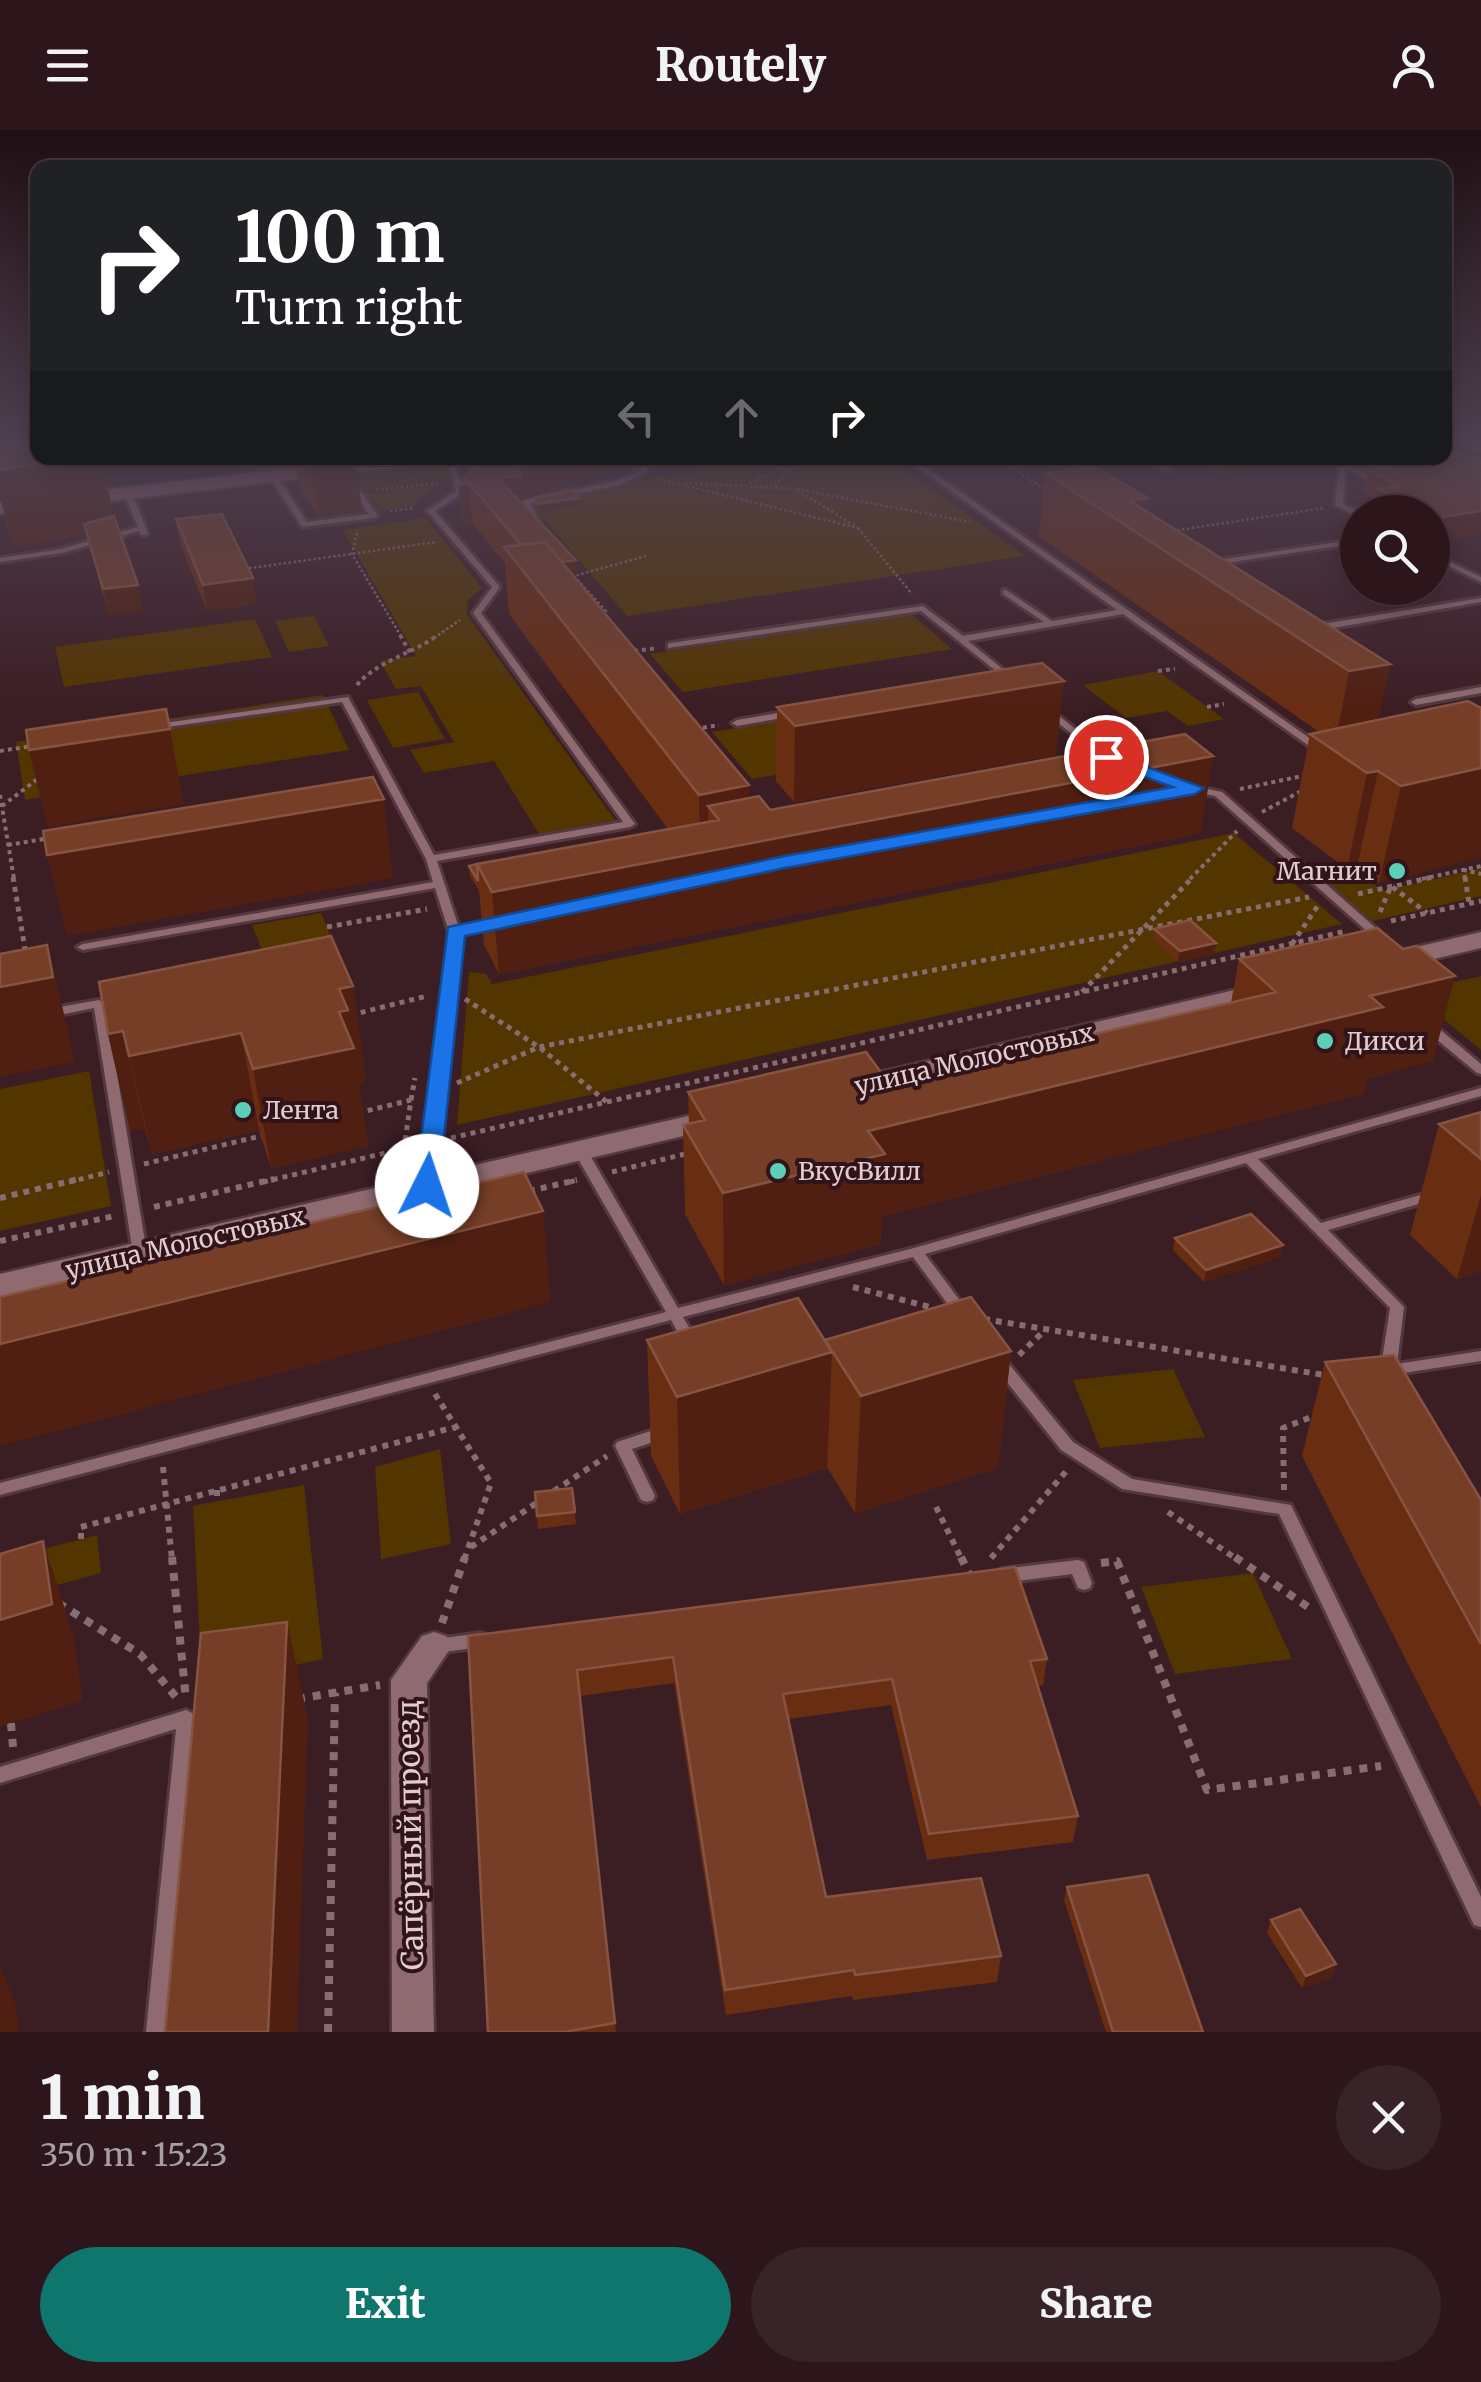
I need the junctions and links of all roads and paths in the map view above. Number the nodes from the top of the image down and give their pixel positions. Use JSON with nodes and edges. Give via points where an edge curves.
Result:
{"nodes":[{"id":1,"x":136,"y":533,"type":"edge"},
{"id":2,"x":357,"y":533,"type":"edge"},
{"id":3,"x":451,"y":533,"type":"edge"},
{"id":4,"x":862,"y":533,"type":"edge"},
{"id":5,"x":1014,"y":533,"type":"edge"},
{"id":6,"x":456,"y":539,"type":"junction"},
{"id":7,"x":1340,"y":544,"type":"edge"},
{"id":8,"x":352,"y":554,"type":"junction"},
{"id":9,"x":646,"y":556,"type":"dead end"},
{"id":10,"x":0,"y":560,"type":"edge"},
{"id":11,"x":1205,"y":564,"type":"edge"},
{"id":12,"x":1450,"y":564,"type":"edge"},
{"id":13,"x":241,"y":569,"type":"edge"},
{"id":14,"x":1481,"y":580,"type":"edge"},
{"id":15,"x":1006,"y":592,"type":"dead end"},
{"id":16,"x":1481,"y":600,"type":"edge"},
{"id":17,"x":923,"y":608,"type":"junction"},
{"id":18,"x":1124,"y":610,"type":"junction"},
{"id":19,"x":594,"y":612,"type":"edge"},
{"id":20,"x":467,"y":615,"type":"dead end"},
{"id":21,"x":1050,"y":624,"type":"junction"},
{"id":22,"x":1308,"y":629,"type":"edge"},
{"id":23,"x":962,"y":640,"type":"junction"},
{"id":24,"x":671,"y":646,"type":"joint"},
{"id":25,"x":633,"y":652,"type":"edge"},
{"id":26,"x":411,"y":654,"type":"junction"},
{"id":27,"x":1011,"y":680,"type":"junction"},
{"id":28,"x":992,"y":683,"type":"edge"},
{"id":29,"x":1481,"y":690,"type":"edge"},
{"id":30,"x":1025,"y":691,"type":"edge"},
{"id":31,"x":345,"y":699,"type":"junction"},
{"id":32,"x":1038,"y":702,"type":"edge"},
{"id":33,"x":1416,"y":702,"type":"dead end"},
{"id":34,"x":796,"y":714,"type":"edge"},
{"id":35,"x":736,"y":722,"type":"joint"},
{"id":36,"x":138,"y":730,"type":"edge"},
{"id":37,"x":677,"y":732,"type":"edge"},
{"id":38,"x":44,"y":745,"type":"edge"},
{"id":39,"x":0,"y":751,"type":"edge"},
{"id":40,"x":1328,"y":756,"type":"dead end"},
{"id":41,"x":1106,"y":757,"type":"junction"},
{"id":42,"x":1088,"y":761,"type":"edge"},
{"id":43,"x":1124,"y":764,"type":"edge"},
{"id":44,"x":50,"y":770,"type":"edge"},
{"id":45,"x":1308,"y":774,"type":"dead end"},
{"id":46,"x":390,"y":784,"type":"junction"},
{"id":47,"x":1312,"y":785,"type":"dead end"},
{"id":48,"x":370,"y":786,"type":"edge"},
{"id":49,"x":1176,"y":787,"type":"edge"},
{"id":50,"x":1218,"y":794,"type":"junction"},
{"id":51,"x":0,"y":795,"type":"edge"},
{"id":52,"x":2,"y":806,"type":"edge"},
{"id":53,"x":1246,"y":821,"type":"junction"},
{"id":54,"x":64,"y":836,"type":"edge"},
{"id":55,"x":8,"y":845,"type":"junction"},
{"id":56,"x":432,"y":859,"type":"junction"},
{"id":57,"x":1481,"y":866,"type":"edge"},
{"id":58,"x":1464,"y":870,"type":"junction"},
{"id":59,"x":1481,"y":874,"type":"edge"},
{"id":60,"x":440,"y":884,"type":"junction"},
{"id":61,"x":1392,"y":886,"type":"junction"},
{"id":62,"x":1331,"y":896,"type":"junction"},
{"id":63,"x":1481,"y":901,"type":"edge"},
{"id":64,"x":1469,"y":904,"type":"junction"},
{"id":65,"x":446,"y":905,"type":"junction"},
{"id":66,"x":1426,"y":913,"type":"junction"},
{"id":67,"x":508,"y":921,"type":"edge"},
{"id":68,"x":1146,"y":926,"type":"junction"},
{"id":69,"x":1368,"y":926,"type":"junction"},
{"id":70,"x":326,"y":927,"type":"dead end"},
{"id":71,"x":455,"y":932,"type":"junction"},
{"id":72,"x":1481,"y":940,"type":"edge"},
{"id":73,"x":1292,"y":944,"type":"junction"},
{"id":74,"x":83,"y":947,"type":"dead end"},
{"id":75,"x":1404,"y":958,"type":"junction"},
{"id":76,"x":27,"y":959,"type":"edge"},
{"id":77,"x":1360,"y":969,"type":"edge"},
{"id":78,"x":1302,"y":982,"type":"edge"},
{"id":79,"x":452,"y":990,"type":"junction"},
{"id":80,"x":1080,"y":994,"type":"junction"},
{"id":81,"x":36,"y":1016,"type":"edge"},
{"id":82,"x":336,"y":1018,"type":"edge"},
{"id":83,"x":1420,"y":1018,"type":"edge"},
{"id":84,"x":144,"y":1046,"type":"edge"},
{"id":85,"x":539,"y":1048,"type":"junction"},
{"id":86,"x":108,"y":1054,"type":"junction"},
{"id":87,"x":1481,"y":1070,"type":"edge"},
{"id":88,"x":1481,"y":1092,"type":"edge"},
{"id":89,"x":436,"y":1093,"type":"junction"},
{"id":90,"x":813,"y":1096,"type":"edge"},
{"id":91,"x":608,"y":1102,"type":"junction"},
{"id":92,"x":755,"y":1110,"type":"edge"},
{"id":93,"x":354,"y":1114,"type":"dead end"},
{"id":94,"x":278,"y":1132,"type":"dead end"},
{"id":95,"x":430,"y":1143,"type":"junction"},
{"id":96,"x":404,"y":1149,"type":"junction"},
{"id":97,"x":700,"y":1150,"type":"edge"},
{"id":98,"x":1249,"y":1158,"type":"junction"},
{"id":99,"x":588,"y":1163,"type":"junction"},
{"id":100,"x":126,"y":1168,"type":"junction"},
{"id":101,"x":427,"y":1186,"type":"junction"},
{"id":102,"x":1445,"y":1192,"type":"edge"},
{"id":103,"x":518,"y":1194,"type":"edge"},
{"id":104,"x":0,"y":1198,"type":"edge"},
{"id":105,"x":133,"y":1211,"type":"junction"},
{"id":106,"x":1318,"y":1228,"type":"junction"},
{"id":107,"x":0,"y":1242,"type":"edge"},
{"id":108,"x":916,"y":1252,"type":"junction"},
{"id":109,"x":140,"y":1253,"type":"junction"},
{"id":110,"x":816,"y":1278,"type":"junction"},
{"id":111,"x":0,"y":1286,"type":"edge"},
{"id":112,"x":676,"y":1315,"type":"junction"},
{"id":113,"x":969,"y":1322,"type":"junction"},
{"id":114,"x":1046,"y":1329,"type":"junction"},
{"id":115,"x":990,"y":1351,"type":"edge"},
{"id":116,"x":1481,"y":1356,"type":"edge"},
{"id":117,"x":703,"y":1364,"type":"edge"},
{"id":118,"x":1004,"y":1369,"type":"junction"},
{"id":119,"x":1329,"y":1376,"type":"edge"},
{"id":120,"x":424,"y":1380,"type":"junction"},
{"id":121,"x":1318,"y":1414,"type":"dead end"},
{"id":122,"x":459,"y":1426,"type":"junction"},
{"id":123,"x":677,"y":1429,"type":"edge"},
{"id":124,"x":622,"y":1446,"type":"junction"},
{"id":125,"x":162,"y":1448,"type":"junction"},
{"id":126,"x":1080,"y":1455,"type":"junction"},
{"id":127,"x":1128,"y":1485,"type":"junction"},
{"id":128,"x":0,"y":1489,"type":"edge"},
{"id":129,"x":217,"y":1490,"type":"junction"},
{"id":130,"x":647,"y":1496,"type":"dead end"},
{"id":131,"x":217,"y":1502,"type":"dead end"},
{"id":132,"x":166,"y":1503,"type":"junction"},
{"id":133,"x":936,"y":1507,"type":"dead end"},
{"id":134,"x":1285,"y":1509,"type":"junction"},
{"id":135,"x":81,"y":1539,"type":"dead end"},
{"id":136,"x":468,"y":1548,"type":"junction"},
{"id":137,"x":1081,"y":1575,"type":"joint"},
{"id":138,"x":990,"y":1578,"type":"edge"},
{"id":139,"x":53,"y":1604,"type":"edge"},
{"id":140,"x":1340,"y":1630,"type":"junction"},
{"id":141,"x":492,"y":1639,"type":"edge"},
{"id":142,"x":434,"y":1646,"type":"junction"},
{"id":143,"x":409,"y":1680,"type":"junction"},
{"id":144,"x":185,"y":1691,"type":"dead end"},
{"id":145,"x":335,"y":1693,"type":"junction"},
{"id":146,"x":279,"y":1702,"type":"edge"},
{"id":147,"x":186,"y":1718,"type":"junction"},
{"id":148,"x":1405,"y":1762,"type":"junction"},
{"id":149,"x":0,"y":1775,"type":"edge"},
{"id":150,"x":1481,"y":1918,"type":"edge"},
{"id":151,"x":156,"y":2032,"type":"edge"},
{"id":152,"x":328,"y":2032,"type":"edge"},
{"id":153,"x":413,"y":2032,"type":"edge"}],
"edges":[{"from":1,"to":10,"type":"lane"},
{"from":2,"to":8,"type":"path"},
{"from":3,"to":6,"type":"lane"},
{"from":4,"to":17,"type":"path"},
{"from":5,"to":18,"type":"lane"},
{"from":6,"to":8,"type":"path"},
{"from":6,"to":56,"type":"lane","via":[[496,587],[478,613],[630,824]]},
{"from":7,"to":11,"type":"lane"},
{"from":8,"to":13,"type":"path"},
{"from":8,"to":26,"type":"path"},
{"from":9,"to":19,"type":"path","via":[[574,576],[606,611]]},
{"from":12,"to":14,"type":"lane"},
{"from":15,"to":21,"type":"lane"},
{"from":16,"to":22,"type":"lane"},
{"from":17,"to":23,"type":"lane"},
{"from":17,"to":24,"type":"lane"},
{"from":18,"to":21,"type":"lane"},
{"from":18,"to":40,"type":"lane"},
{"from":20,"to":26,"type":"path"},
{"from":21,"to":23,"type":"lane"},
{"from":23,"to":27,"type":"lane"},
{"from":24,"to":25,"type":"path"},
{"from":26,"to":31,"type":"path","via":[[370,670]]},
{"from":27,"to":28,"type":"lane"},
{"from":27,"to":30,"type":"lane"},
{"from":29,"to":33,"type":"lane"},
{"from":31,"to":36,"type":"lane"},
{"from":31,"to":46,"type":"lane"},
{"from":32,"to":41,"type":"lane"},
{"from":34,"to":35,"type":"lane"},
{"from":35,"to":37,"type":"path"},
{"from":38,"to":39,"type":"path"},
{"from":41,"to":42,"type":"lane"},
{"from":41,"to":43,"type":"lane"},
{"from":44,"to":52,"type":"path"},
{"from":45,"to":50,"type":"path"},
{"from":46,"to":48,"type":"lane"},
{"from":46,"to":56,"type":"lane"},
{"from":47,"to":53,"type":"path"},
{"from":49,"to":50,"type":"lane"},
{"from":50,"to":53,"type":"lane"},
{"from":51,"to":52,"type":"path"},
{"from":52,"to":55,"type":"path"},
{"from":53,"to":62,"type":"lane"},
{"from":53,"to":68,"type":"path"},
{"from":54,"to":55,"type":"path"},
{"from":55,"to":76,"type":"path"},
{"from":56,"to":60,"type":"lane"},
{"from":57,"to":58,"type":"path"},
{"from":58,"to":59,"type":"path"},
{"from":58,"to":61,"type":"path"},
{"from":58,"to":64,"type":"path"},
{"from":60,"to":65,"type":"lane"},
{"from":60,"to":74,"type":"lane"},
{"from":61,"to":62,"type":"path"},
{"from":61,"to":66,"type":"path"},
{"from":61,"to":69,"type":"path"},
{"from":62,"to":68,"type":"path"},
{"from":62,"to":69,"type":"lane"},
{"from":62,"to":73,"type":"path"},
{"from":63,"to":64,"type":"path"},
{"from":64,"to":66,"type":"path"},
{"from":65,"to":70,"type":"path"},
{"from":65,"to":71,"type":"lane"},
{"from":66,"to":69,"type":"path"},
{"from":67,"to":71,"type":"lane"},
{"from":68,"to":80,"type":"path"},
{"from":68,"to":85,"type":"path"},
{"from":69,"to":73,"type":"path"},
{"from":69,"to":75,"type":"lane"},
{"from":71,"to":79,"type":"lane"},
{"from":72,"to":75,"type":"street"},
{"from":73,"to":80,"type":"path"},
{"from":75,"to":77,"type":"street"},
{"from":78,"to":90,"type":"street","name":"улица Молостовых"},
{"from":79,"to":82,"type":"path"},
{"from":79,"to":85,"type":"path"},
{"from":79,"to":89,"type":"lane"},
{"from":80,"to":91,"type":"path"},
{"from":81,"to":86,"type":"lane","via":[[100,1004]]},
{"from":83,"to":87,"type":"lane"},
{"from":84,"to":86,"type":"lane"},
{"from":85,"to":89,"type":"path"},
{"from":85,"to":91,"type":"path"},
{"from":86,"to":100,"type":"lane"},
{"from":88,"to":98,"type":"lane"},
{"from":89,"to":95,"type":"lane"},
{"from":91,"to":95,"type":"path"},
{"from":92,"to":99,"type":"street","name":"улица Молостовых"},
{"from":93,"to":96,"type":"path","via":[[411,1100]]},
{"from":94,"to":100,"type":"path"},
{"from":95,"to":96,"type":"path"},
{"from":95,"to":101,"type":"lane"},
{"from":96,"to":105,"type":"path"},
{"from":97,"to":99,"type":"path"},
{"from":98,"to":106,"type":"lane"},
{"from":98,"to":108,"type":"lane"},
{"from":99,"to":101,"type":"street","name":"улица Молостовых"},
{"from":99,"to":103,"type":"path"},
{"from":99,"to":112,"type":"lane"},
{"from":100,"to":104,"type":"path"},
{"from":100,"to":105,"type":"lane"},
{"from":101,"to":109,"type":"street","name":"улица Молостовых"},
{"from":102,"to":106,"type":"lane"},
{"from":105,"to":107,"type":"path"},
{"from":105,"to":109,"type":"lane"},
{"from":106,"to":116,"type":"lane","via":[[1397,1308],[1387,1378]]},
{"from":108,"to":110,"type":"lane"},
{"from":108,"to":113,"type":"lane"},
{"from":109,"to":111,"type":"street","name":"улица Молостовых"},
{"from":110,"to":112,"type":"lane"},
{"from":110,"to":113,"type":"path"},
{"from":112,"to":117,"type":"lane"},
{"from":112,"to":120,"type":"lane"},
{"from":113,"to":114,"type":"path"},
{"from":114,"to":118,"type":"path"},
{"from":114,"to":119,"type":"path"},
{"from":115,"to":118,"type":"lane"},
{"from":118,"to":126,"type":"lane"},
{"from":120,"to":122,"type":"path"},
{"from":120,"to":125,"type":"lane"},
{"from":121,"to":134,"type":"path","via":[[1284,1428]]},
{"from":122,"to":129,"type":"path"},
{"from":122,"to":136,"type":"path","via":[[491,1483]]},
{"from":123,"to":124,"type":"lane"},
{"from":124,"to":130,"type":"lane"},
{"from":124,"to":136,"type":"path"},
{"from":125,"to":128,"type":"lane"},
{"from":125,"to":132,"type":"path"},
{"from":126,"to":127,"type":"lane"},
{"from":126,"to":133,"type":"path","via":[[972,1580]]},
{"from":127,"to":134,"type":"lane"},
{"from":127,"to":140,"type":"path"},
{"from":129,"to":131,"type":"path"},
{"from":129,"to":132,"type":"path"},
{"from":132,"to":135,"type":"path","via":[[81,1527]]},
{"from":132,"to":144,"type":"path"},
{"from":134,"to":140,"type":"lane"},
{"from":136,"to":142,"type":"path"},
{"from":137,"to":138,"type":"lane"},
{"from":137,"to":148,"type":"path","via":[[1117,1561],[1207,1790]]},
{"from":139,"to":147,"type":"path","via":[[121,1638],[166,1676]]},
{"from":140,"to":148,"type":"lane"},
{"from":141,"to":142,"type":"lane"},
{"from":142,"to":143,"type":"street","name":"Сапёрный проезд"},
{"from":143,"to":145,"type":"path"},
{"from":143,"to":153,"type":"street","name":"Сапёрный проезд"},
{"from":145,"to":146,"type":"path"},
{"from":145,"to":152,"type":"path"},
{"from":147,"to":149,"type":"lane"},
{"from":147,"to":151,"type":"lane"},
{"from":148,"to":150,"type":"lane"}]}
